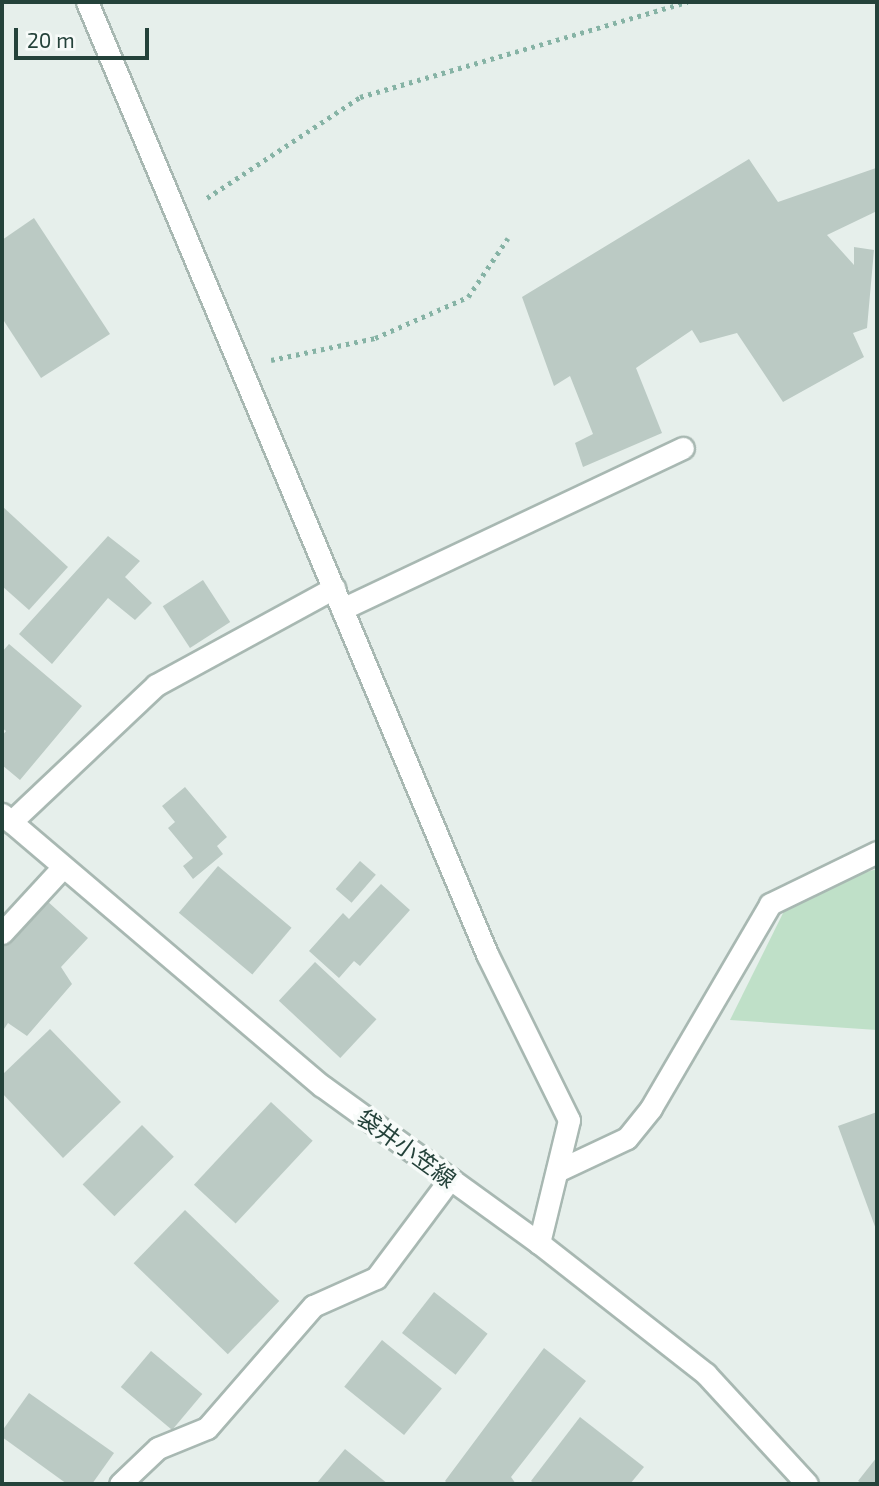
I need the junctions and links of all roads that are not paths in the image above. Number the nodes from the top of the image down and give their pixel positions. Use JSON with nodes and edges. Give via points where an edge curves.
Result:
{"nodes":[{"id":1,"x":87,"y":2,"type":"edge"},
{"id":2,"x":683,"y":448,"type":"dead end"},
{"id":3,"x":334,"y":589,"type":"junction"},
{"id":4,"x":342,"y":609,"type":"junction"},
{"id":5,"x":6,"y":818,"type":"edge"},
{"id":6,"x":877,"y":852,"type":"edge"},
{"id":7,"x":63,"y":867,"type":"junction"},
{"id":8,"x":2,"y":933,"type":"edge"},
{"id":9,"x":557,"y":1171,"type":"junction"},
{"id":10,"x":450,"y":1179,"type":"junction"},
{"id":11,"x":539,"y":1243,"type":"junction"},
{"id":12,"x":120,"y":1484,"type":"edge"},
{"id":13,"x":807,"y":1484,"type":"edge"}],
"edges":[{"from":1,"to":3,"type":"street"},
{"from":2,"to":4,"type":"street"},
{"from":3,"to":4,"type":"street"},
{"from":3,"to":5,"type":"street","via":[[156,685]]},
{"from":4,"to":9,"type":"street","via":[[487,954],[569,1120]]},
{"from":5,"to":7,"type":"street","name":"袋井小笠線"},
{"from":6,"to":9,"type":"street","via":[[770,904],[651,1108],[627,1138]]},
{"from":7,"to":8,"type":"street"},
{"from":7,"to":10,"type":"street","name":"袋井小笠線","via":[[322,1086]]},
{"from":9,"to":11,"type":"street"},
{"from":10,"to":11,"type":"street","name":"袋井小笠線"},
{"from":10,"to":12,"type":"street","via":[[376,1278],[313,1306],[207,1428],[158,1448]]},
{"from":11,"to":13,"type":"street","name":"袋井小笠線","via":[[706,1374]]}]}
